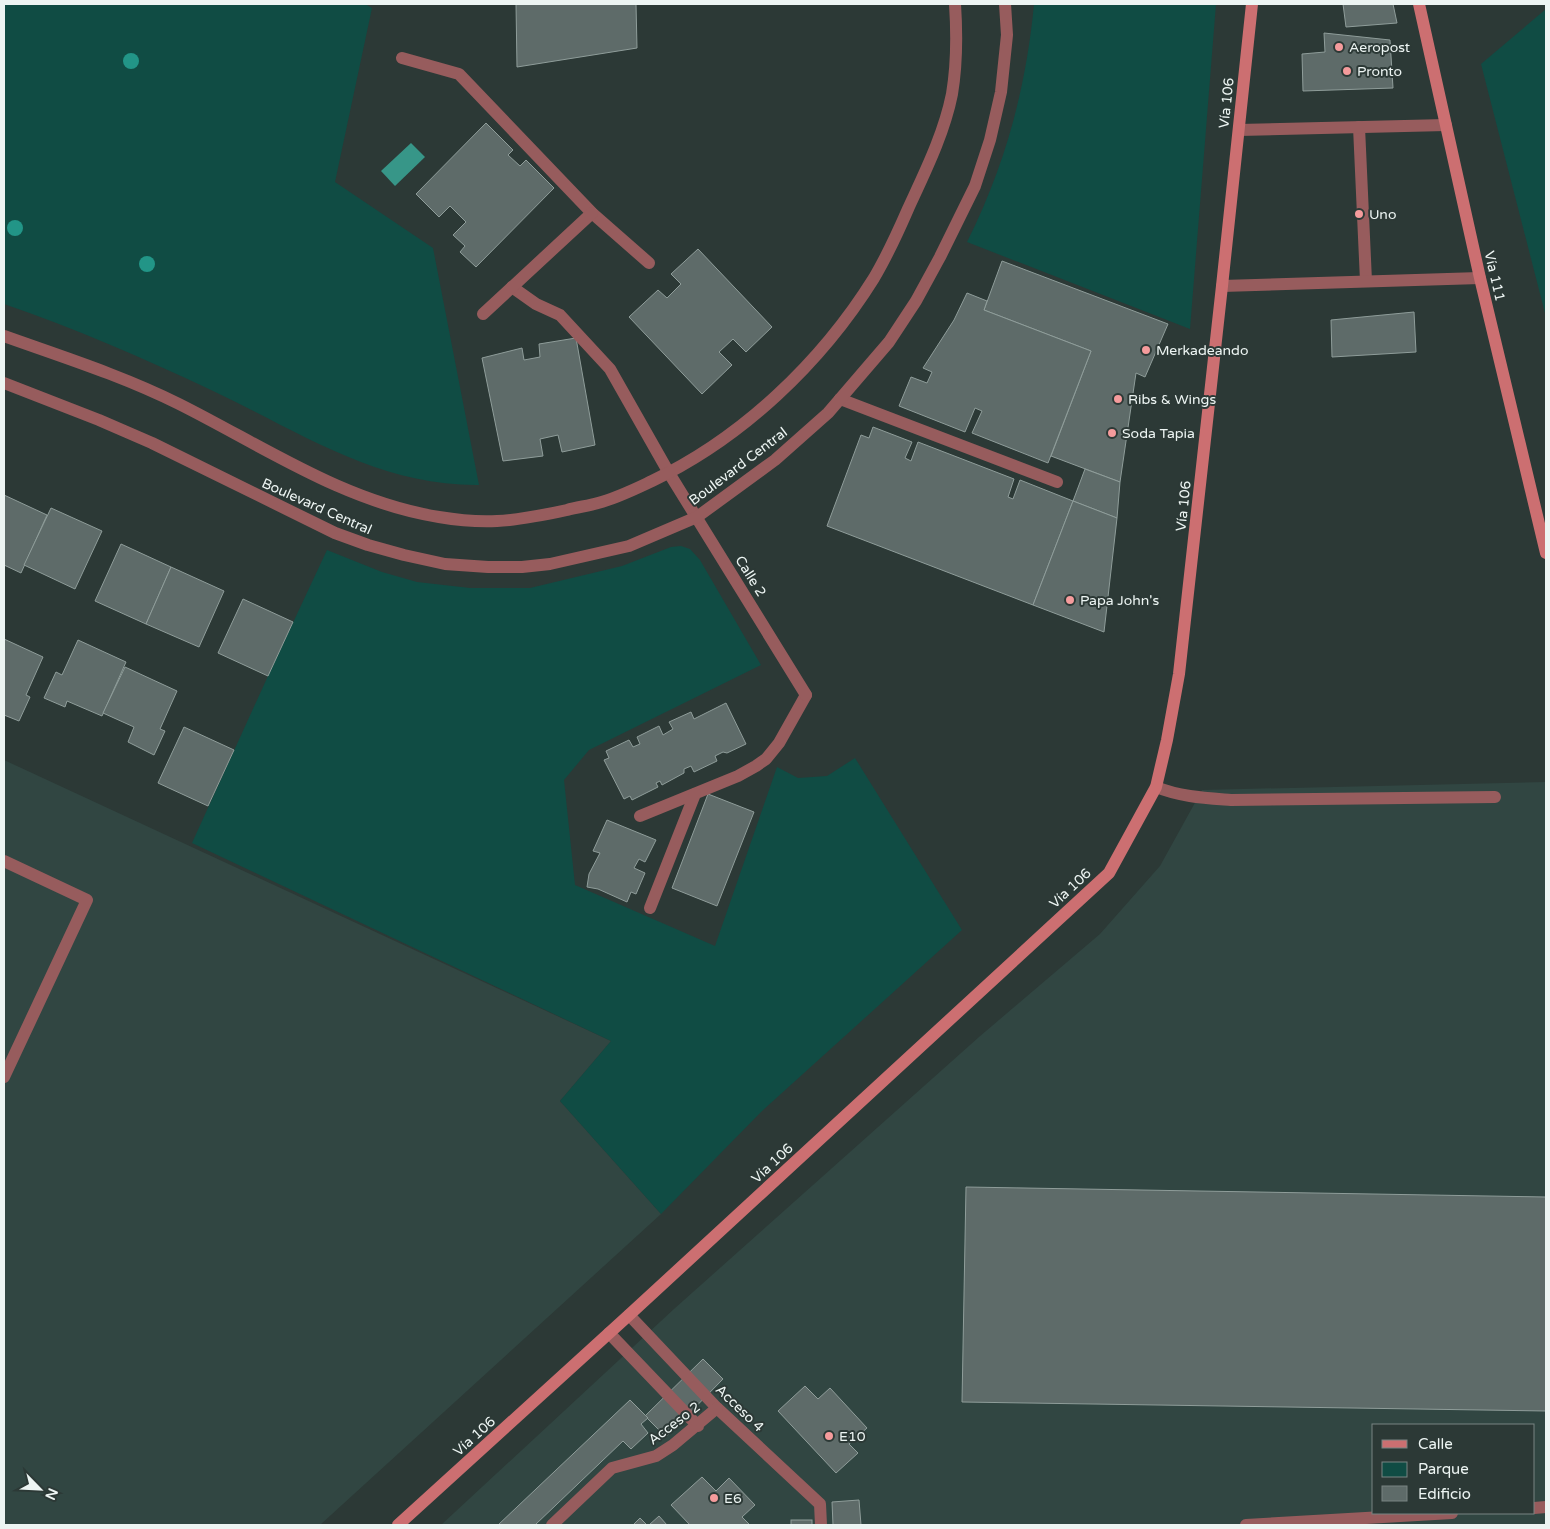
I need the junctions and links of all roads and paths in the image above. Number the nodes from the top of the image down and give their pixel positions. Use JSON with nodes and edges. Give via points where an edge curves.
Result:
{"nodes":[{"id":1,"x":955,"y":4,"type":"edge"},
{"id":2,"x":1005,"y":4,"type":"edge"},
{"id":3,"x":1252,"y":4,"type":"edge"},
{"id":4,"x":1419,"y":4,"type":"edge"},
{"id":5,"x":402,"y":58,"type":"dead end"},
{"id":6,"x":1446,"y":125,"type":"junction"},
{"id":7,"x":1359,"y":127,"type":"junction"},
{"id":8,"x":1239,"y":130,"type":"junction"},
{"id":9,"x":592,"y":213,"type":"junction"},
{"id":10,"x":649,"y":263,"type":"dead end"},
{"id":11,"x":1480,"y":278,"type":"junction"},
{"id":12,"x":1366,"y":281,"type":"junction"},
{"id":13,"x":1222,"y":286,"type":"junction"},
{"id":14,"x":512,"y":287,"type":"junction"},
{"id":15,"x":483,"y":314,"type":"dead end"},
{"id":16,"x":4,"y":336,"type":"edge"},
{"id":17,"x":4,"y":383,"type":"edge"},
{"id":18,"x":840,"y":399,"type":"junction"},
{"id":19,"x":669,"y":473,"type":"junction"},
{"id":20,"x":1057,"y":482,"type":"dead end"},
{"id":21,"x":697,"y":517,"type":"junction"},
{"id":22,"x":1546,"y":554,"type":"edge"},
{"id":23,"x":1156,"y":787,"type":"junction"},
{"id":24,"x":694,"y":794,"type":"junction"},
{"id":25,"x":1495,"y":797,"type":"dead end"},
{"id":26,"x":640,"y":816,"type":"dead end"},
{"id":27,"x":4,"y":861,"type":"edge"},
{"id":28,"x":650,"y":908,"type":"dead end"},
{"id":29,"x":4,"y":1077,"type":"edge"},
{"id":30,"x":629,"y":1315,"type":"junction"},
{"id":31,"x":609,"y":1333,"type":"junction"},
{"id":32,"x":717,"y":1408,"type":"junction"},
{"id":33,"x":698,"y":1426,"type":"junction"},
{"id":34,"x":1435,"y":1514,"type":"edge"},
{"id":35,"x":398,"y":1525,"type":"edge"},
{"id":36,"x":552,"y":1525,"type":"edge"},
{"id":37,"x":821,"y":1525,"type":"edge"},
{"id":38,"x":1246,"y":1525,"type":"edge"}],
"edges":[{"from":1,"to":19,"type":"street","name":"Boulevard Central","via":[[957,43],[952,93],[942,129],[874,278],[823,346],[769,402],[733,433]]},
{"from":2,"to":18,"type":"street","name":"Boulevard Central","via":[[1007,35],[1001,92],[975,186],[916,301],[889,342]]},
{"from":3,"to":8,"type":"main road","name":"Vía 106"},
{"from":4,"to":6,"type":"main road","name":"Vía 111"},
{"from":5,"to":9,"type":"street","via":[[459,74]]},
{"from":6,"to":7,"type":"street"},
{"from":6,"to":11,"type":"main road","name":"Vía 111"},
{"from":7,"to":8,"type":"street"},
{"from":7,"to":12,"type":"street"},
{"from":8,"to":13,"type":"main road","name":"Vía 106"},
{"from":9,"to":10,"type":"street"},
{"from":9,"to":14,"type":"street"},
{"from":11,"to":12,"type":"street"},
{"from":11,"to":22,"type":"main road","name":"Vía 111"},
{"from":12,"to":13,"type":"street"},
{"from":13,"to":23,"type":"main road","name":"Vía 106","via":[[1178,674]]},
{"from":14,"to":15,"type":"street"},
{"from":14,"to":19,"type":"street","name":"Calle 2","via":[[536,304],[560,315],[610,368]]},
{"from":16,"to":19,"type":"street","name":"Boulevard Central","via":[[133,384],[359,496],[401,509],[465,520],[506,520],[599,503]]},
{"from":17,"to":21,"type":"street","name":"Boulevard Central","via":[[152,443],[335,533],[368,545],[445,564],[488,567],[550,564],[629,546]]},
{"from":18,"to":20,"type":"street"},
{"from":18,"to":21,"type":"street","name":"Boulevard Central","via":[[776,460]]},
{"from":19,"to":21,"type":"street","name":"Calle 2"},
{"from":21,"to":24,"type":"street","name":"Calle 2","via":[[806,695],[779,743],[766,759],[738,776]]},
{"from":23,"to":25,"type":"street","via":[[1189,797],[1231,800]]},
{"from":23,"to":30,"type":"main road","name":"Vía 106","via":[[1109,873]]},
{"from":24,"to":26,"type":"street"},
{"from":24,"to":28,"type":"street"},
{"from":27,"to":29,"type":"street","via":[[88,900]]},
{"from":30,"to":31,"type":"main road","name":"Vía 106"},
{"from":30,"to":32,"type":"street","name":"Acceso 4"},
{"from":31,"to":33,"type":"street"},
{"from":31,"to":35,"type":"main road","name":"Vía 106"},
{"from":32,"to":33,"type":"street","name":"Acceso 2"},
{"from":32,"to":37,"type":"street","name":"Acceso 4","via":[[820,1504]]},
{"from":33,"to":36,"type":"street","name":"Acceso 2","via":[[656,1456],[612,1468]]},
{"from":34,"to":38,"type":"street"}]}
